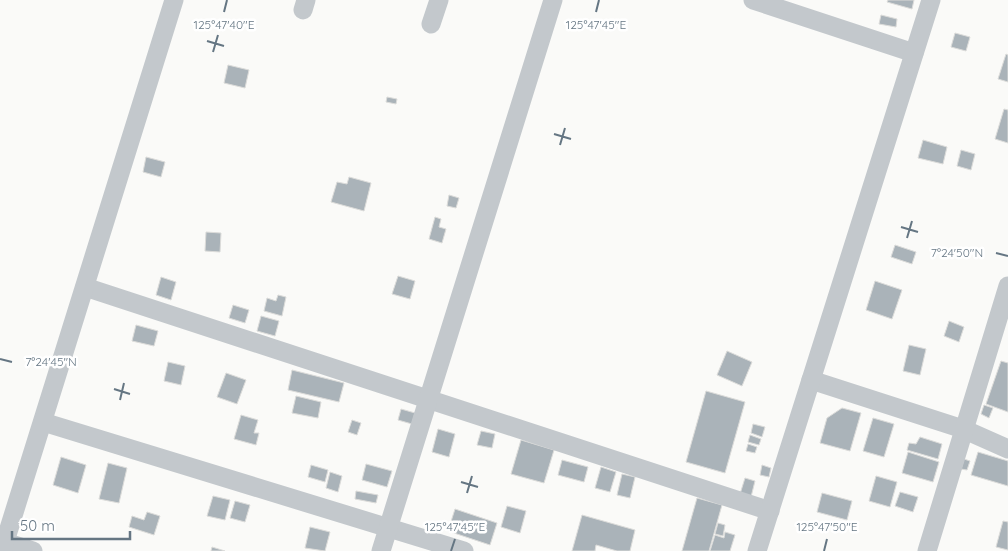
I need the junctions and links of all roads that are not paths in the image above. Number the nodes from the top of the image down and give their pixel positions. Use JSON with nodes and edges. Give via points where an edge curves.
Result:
{"nodes":[{"id":1,"x":174,"y":0,"type":"edge"},
{"id":2,"x":439,"y":0,"type":"edge"},
{"id":3,"x":553,"y":0,"type":"edge"},
{"id":4,"x":753,"y":0,"type":"edge"},
{"id":5,"x":931,"y":0,"type":"edge"},
{"id":6,"x":431,"y":24,"type":"dead end"},
{"id":7,"x":914,"y":53,"type":"junction"},
{"id":8,"x":1008,"y":286,"type":"edge"},
{"id":9,"x":85,"y":287,"type":"junction"},
{"id":10,"x":811,"y":380,"type":"junction"},
{"id":11,"x":429,"y":400,"type":"junction"},
{"id":12,"x":43,"y":422,"type":"junction"},
{"id":13,"x":963,"y":429,"type":"junction"},
{"id":14,"x":1008,"y":449,"type":"edge"},
{"id":15,"x":770,"y":511,"type":"junction"},
{"id":16,"x":388,"y":528,"type":"junction"},
{"id":17,"x":4,"y":546,"type":"edge"},
{"id":18,"x":33,"y":551,"type":"edge"},
{"id":19,"x":381,"y":551,"type":"edge"},
{"id":20,"x":464,"y":551,"type":"edge"},
{"id":21,"x":758,"y":551,"type":"edge"},
{"id":22,"x":927,"y":551,"type":"edge"}],
"edges":[{"from":1,"to":9,"type":"street"},
{"from":2,"to":6,"type":"street"},
{"from":3,"to":11,"type":"street"},
{"from":4,"to":7,"type":"street"},
{"from":5,"to":7,"type":"street"},
{"from":7,"to":10,"type":"street"},
{"from":8,"to":13,"type":"street"},
{"from":9,"to":11,"type":"street"},
{"from":9,"to":12,"type":"street"},
{"from":10,"to":13,"type":"street"},
{"from":10,"to":15,"type":"street"},
{"from":11,"to":15,"type":"street"},
{"from":11,"to":16,"type":"street"},
{"from":12,"to":16,"type":"street"},
{"from":12,"to":17,"type":"street"},
{"from":13,"to":14,"type":"street"},
{"from":13,"to":22,"type":"street"},
{"from":15,"to":21,"type":"street"},
{"from":16,"to":19,"type":"street"},
{"from":16,"to":20,"type":"street"},
{"from":17,"to":18,"type":"street"}]}
